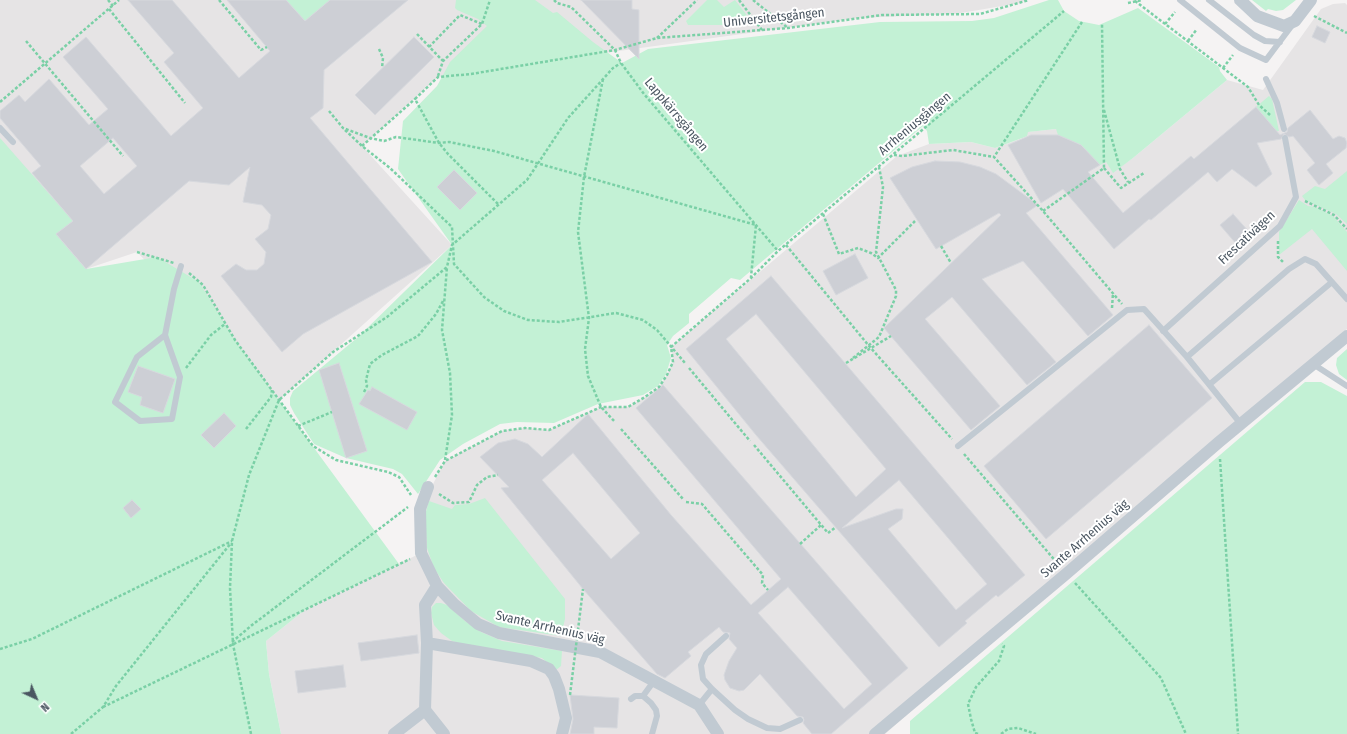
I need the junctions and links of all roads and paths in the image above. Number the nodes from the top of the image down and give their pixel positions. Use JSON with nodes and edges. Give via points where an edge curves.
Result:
{"nodes":[{"id":1,"x":108,"y":0,"type":"edge"},
{"id":2,"x":119,"y":0,"type":"edge"},
{"id":3,"x":219,"y":0,"type":"edge"},
{"id":4,"x":490,"y":0,"type":"edge"},
{"id":5,"x":554,"y":0,"type":"edge"},
{"id":6,"x":697,"y":0,"type":"edge"},
{"id":7,"x":739,"y":0,"type":"edge"},
{"id":8,"x":753,"y":0,"type":"edge"},
{"id":9,"x":1030,"y":0,"type":"edge"},
{"id":10,"x":1142,"y":0,"type":"edge"},
{"id":11,"x":1180,"y":0,"type":"edge"},
{"id":12,"x":1209,"y":0,"type":"edge"},
{"id":13,"x":1240,"y":0,"type":"edge"},
{"id":14,"x":1135,"y":1,"type":"junction"},
{"id":15,"x":1128,"y":3,"type":"dead end"},
{"id":16,"x":1308,"y":5,"type":"edge"},
{"id":17,"x":113,"y":6,"type":"junction"},
{"id":18,"x":109,"y":9,"type":"junction"},
{"id":19,"x":1064,"y":11,"type":"dead end"},
{"id":20,"x":1175,"y":12,"type":"dead end"},
{"id":21,"x":1295,"y":21,"type":"junction"},
{"id":22,"x":1082,"y":22,"type":"dead end"},
{"id":23,"x":482,"y":24,"type":"junction"},
{"id":24,"x":1102,"y":24,"type":"dead end"},
{"id":25,"x":1165,"y":24,"type":"junction"},
{"id":26,"x":788,"y":28,"type":"junction"},
{"id":27,"x":1197,"y":29,"type":"dead end"},
{"id":28,"x":762,"y":30,"type":"junction"},
{"id":29,"x":1347,"y":33,"type":"edge"},
{"id":30,"x":417,"y":34,"type":"dead end"},
{"id":31,"x":657,"y":38,"type":"junction"},
{"id":32,"x":26,"y":41,"type":"dead end"},
{"id":33,"x":1188,"y":41,"type":"junction"},
{"id":34,"x":1280,"y":42,"type":"junction"},
{"id":35,"x":429,"y":46,"type":"junction"},
{"id":36,"x":267,"y":47,"type":"dead end"},
{"id":37,"x":379,"y":50,"type":"dead end"},
{"id":38,"x":615,"y":50,"type":"junction"},
{"id":39,"x":1232,"y":56,"type":"dead end"},
{"id":40,"x":443,"y":61,"type":"junction"},
{"id":41,"x":45,"y":63,"type":"junction"},
{"id":42,"x":621,"y":63,"type":"junction"},
{"id":43,"x":382,"y":68,"type":"dead end"},
{"id":44,"x":1223,"y":68,"type":"junction"},
{"id":45,"x":438,"y":77,"type":"junction"},
{"id":46,"x":604,"y":78,"type":"junction"},
{"id":47,"x":1266,"y":79,"type":"dead end"},
{"id":48,"x":415,"y":99,"type":"junction"},
{"id":49,"x":0,"y":102,"type":"edge"},
{"id":50,"x":185,"y":103,"type":"dead end"},
{"id":51,"x":1259,"y":105,"type":"dead end"},
{"id":52,"x":1103,"y":106,"type":"junction"},
{"id":53,"x":329,"y":111,"type":"dead end"},
{"id":54,"x":0,"y":128,"type":"edge"},
{"id":55,"x":344,"y":128,"type":"junction"},
{"id":56,"x":1284,"y":129,"type":"dead end"},
{"id":57,"x":370,"y":138,"type":"junction"},
{"id":58,"x":1286,"y":138,"type":"dead end"},
{"id":59,"x":13,"y":142,"type":"dead end"},
{"id":60,"x":439,"y":143,"type":"junction"},
{"id":61,"x":362,"y":146,"type":"junction"},
{"id":62,"x":894,"y":155,"type":"junction"},
{"id":63,"x":123,"y":156,"type":"dead end"},
{"id":64,"x":994,"y":157,"type":"junction"},
{"id":65,"x":539,"y":164,"type":"junction"},
{"id":66,"x":879,"y":168,"type":"junction"},
{"id":67,"x":1104,"y":168,"type":"junction"},
{"id":68,"x":1144,"y":173,"type":"dead end"},
{"id":69,"x":584,"y":177,"type":"junction"},
{"id":70,"x":1128,"y":182,"type":"junction"},
{"id":71,"x":1296,"y":198,"type":"junction"},
{"id":72,"x":498,"y":204,"type":"junction"},
{"id":73,"x":1043,"y":211,"type":"junction"},
{"id":74,"x":823,"y":214,"type":"junction"},
{"id":75,"x":916,"y":221,"type":"dead end"},
{"id":76,"x":756,"y":225,"type":"junction"},
{"id":77,"x":1277,"y":229,"type":"junction"},
{"id":78,"x":1347,"y":229,"type":"edge"},
{"id":79,"x":452,"y":245,"type":"junction"},
{"id":80,"x":786,"y":245,"type":"junction"},
{"id":81,"x":941,"y":246,"type":"dead end"},
{"id":82,"x":778,"y":251,"type":"junction"},
{"id":83,"x":137,"y":252,"type":"dead end"},
{"id":84,"x":878,"y":258,"type":"junction"},
{"id":85,"x":951,"y":263,"type":"dead end"},
{"id":86,"x":181,"y":266,"type":"junction"},
{"id":87,"x":447,"y":267,"type":"junction"},
{"id":88,"x":1289,"y":269,"type":"junction"},
{"id":89,"x":751,"y":278,"type":"junction"},
{"id":90,"x":1332,"y":282,"type":"junction"},
{"id":91,"x":1347,"y":298,"type":"edge"},
{"id":92,"x":444,"y":299,"type":"junction"},
{"id":93,"x":1127,"y":310,"type":"junction"},
{"id":94,"x":589,"y":318,"type":"junction"},
{"id":95,"x":226,"y":324,"type":"junction"},
{"id":96,"x":1163,"y":331,"type":"junction"},
{"id":97,"x":165,"y":335,"type":"junction"},
{"id":98,"x":891,"y":336,"type":"dead end"},
{"id":99,"x":1347,"y":336,"type":"edge"},
{"id":100,"x":870,"y":346,"type":"junction"},
{"id":101,"x":671,"y":347,"type":"junction"},
{"id":102,"x":1187,"y":357,"type":"junction"},
{"id":103,"x":853,"y":358,"type":"dead end"},
{"id":104,"x":685,"y":363,"type":"dead end"},
{"id":105,"x":846,"y":363,"type":"dead end"},
{"id":106,"x":1313,"y":364,"type":"junction"},
{"id":107,"x":689,"y":368,"type":"dead end"},
{"id":108,"x":180,"y":377,"type":"junction"},
{"id":109,"x":1210,"y":384,"type":"junction"},
{"id":110,"x":1347,"y":386,"type":"edge"},
{"id":111,"x":272,"y":390,"type":"junction"},
{"id":112,"x":364,"y":392,"type":"dead end"},
{"id":113,"x":279,"y":400,"type":"junction"},
{"id":114,"x":601,"y":407,"type":"junction"},
{"id":115,"x":332,"y":412,"type":"dead end"},
{"id":116,"x":615,"y":422,"type":"dead end"},
{"id":117,"x":1242,"y":424,"type":"junction"},
{"id":118,"x":298,"y":426,"type":"junction"},
{"id":119,"x":621,"y":429,"type":"dead end"},
{"id":120,"x":246,"y":430,"type":"dead end"},
{"id":121,"x":750,"y":440,"type":"dead end"},
{"id":122,"x":1218,"y":442,"type":"junction"},
{"id":123,"x":754,"y":445,"type":"dead end"},
{"id":124,"x":958,"y":446,"type":"junction"},
{"id":125,"x":445,"y":461,"type":"junction"},
{"id":126,"x":498,"y":475,"type":"dead end"},
{"id":127,"x":428,"y":486,"type":"junction"},
{"id":128,"x":683,"y":499,"type":"dead end"},
{"id":129,"x":686,"y":502,"type":"dead end"},
{"id":130,"x":418,"y":505,"type":"junction"},
{"id":131,"x":821,"y":525,"type":"junction"},
{"id":132,"x":836,"y":527,"type":"dead end"},
{"id":133,"x":232,"y":541,"type":"junction"},
{"id":134,"x":800,"y":544,"type":"dead end"},
{"id":135,"x":421,"y":553,"type":"junction"},
{"id":136,"x":1066,"y":574,"type":"junction"},
{"id":137,"x":436,"y":586,"type":"junction"},
{"id":138,"x":583,"y":589,"type":"dead end"},
{"id":139,"x":768,"y":590,"type":"dead end"},
{"id":140,"x":993,"y":634,"type":"junction"},
{"id":141,"x":726,"y":636,"type":"dead end"},
{"id":142,"x":232,"y":643,"type":"junction"},
{"id":143,"x":427,"y":643,"type":"junction"},
{"id":144,"x":0,"y":649,"type":"edge"},
{"id":145,"x":654,"y":681,"type":"junction"},
{"id":146,"x":712,"y":689,"type":"junction"},
{"id":147,"x":570,"y":695,"type":"dead end"},
{"id":148,"x":643,"y":696,"type":"junction"},
{"id":149,"x":630,"y":699,"type":"dead end"},
{"id":150,"x":700,"y":706,"type":"junction"},
{"id":151,"x":103,"y":707,"type":"junction"},
{"id":152,"x":425,"y":710,"type":"junction"},
{"id":153,"x":800,"y":720,"type":"dead end"},
{"id":154,"x":71,"y":734,"type":"edge"},
{"id":155,"x":251,"y":734,"type":"edge"},
{"id":156,"x":394,"y":734,"type":"edge"},
{"id":157,"x":444,"y":734,"type":"edge"},
{"id":158,"x":562,"y":734,"type":"edge"},
{"id":159,"x":652,"y":734,"type":"edge"},
{"id":160,"x":718,"y":734,"type":"edge"},
{"id":161,"x":875,"y":734,"type":"edge"},
{"id":162,"x":978,"y":734,"type":"edge"},
{"id":163,"x":1001,"y":734,"type":"edge"},
{"id":164,"x":1036,"y":734,"type":"edge"},
{"id":165,"x":1186,"y":734,"type":"edge"},
{"id":166,"x":1238,"y":734,"type":"edge"}],
"edges":[{"from":1,"to":17,"type":"path"},
{"from":2,"to":17,"type":"path"},
{"from":3,"to":36,"type":"path","via":[[261,50]]},
{"from":4,"to":23,"type":"path"},
{"from":5,"to":38,"type":"path","name":"Lappkärrsgången","via":[[571,7]]},
{"from":6,"to":31,"type":"path"},
{"from":7,"to":28,"type":"path"},
{"from":8,"to":26,"type":"path"},
{"from":9,"to":26,"type":"path","name":"Universitetsgången","via":[[980,14],[882,15]]},
{"from":10,"to":14,"type":"path"},
{"from":11,"to":34,"type":"lane","via":[[1240,48],[1266,60]]},
{"from":12,"to":34,"type":"lane","via":[[1254,35],[1266,41]]},
{"from":13,"to":21,"type":"street","via":[[1257,16],[1267,21],[1284,26]]},
{"from":14,"to":15,"type":"path"},
{"from":14,"to":25,"type":"path"},
{"from":16,"to":21,"type":"street"},
{"from":16,"to":29,"type":"path"},
{"from":17,"to":18,"type":"path"},
{"from":18,"to":41,"type":"path"},
{"from":18,"to":50,"type":"path"},
{"from":19,"to":62,"type":"path","name":"Arrheniusgången"},
{"from":20,"to":25,"type":"path"},
{"from":21,"to":34,"type":"lane"},
{"from":22,"to":64,"type":"path"},
{"from":23,"to":35,"type":"path","via":[[460,14]]},
{"from":23,"to":40,"type":"path"},
{"from":24,"to":52,"type":"path"},
{"from":25,"to":33,"type":"path"},
{"from":26,"to":28,"type":"path","name":"Universitetsgången"},
{"from":27,"to":33,"type":"path"},
{"from":28,"to":31,"type":"path","name":"Universitetsgången"},
{"from":30,"to":35,"type":"path"},
{"from":31,"to":38,"type":"path","name":"Universitetsgången"},
{"from":32,"to":41,"type":"path"},
{"from":33,"to":44,"type":"path"},
{"from":35,"to":40,"type":"path"},
{"from":37,"to":43,"type":"path","via":[[383,58]]},
{"from":38,"to":42,"type":"path","name":"Lappkärrsgången"},
{"from":38,"to":45,"type":"path","name":"Universitetsgången","via":[[471,74]]},
{"from":39,"to":44,"type":"path"},
{"from":40,"to":45,"type":"path"},
{"from":41,"to":49,"type":"path"},
{"from":41,"to":63,"type":"path"},
{"from":42,"to":46,"type":"path"},
{"from":42,"to":76,"type":"path","name":"Lappkärrsgången","via":[[644,94]]},
{"from":44,"to":51,"type":"path","via":[[1248,87]]},
{"from":45,"to":48,"type":"path"},
{"from":46,"to":65,"type":"path","via":[[568,118]]},
{"from":46,"to":69,"type":"path"},
{"from":47,"to":56,"type":"lane","via":[[1277,103]]},
{"from":48,"to":57,"type":"path"},
{"from":48,"to":60,"type":"path"},
{"from":52,"to":67,"type":"path"},
{"from":52,"to":70,"type":"path","via":[[1120,169]]},
{"from":53,"to":55,"type":"path"},
{"from":54,"to":59,"type":"lane"},
{"from":55,"to":57,"type":"path"},
{"from":55,"to":61,"type":"path"},
{"from":57,"to":60,"type":"path","via":[[384,141],[396,137]]},
{"from":57,"to":61,"type":"path"},
{"from":58,"to":71,"type":"lane"},
{"from":60,"to":65,"type":"path","via":[[448,142],[494,151]]},
{"from":60,"to":72,"type":"path"},
{"from":61,"to":79,"type":"path","via":[[390,168],[452,227]]},
{"from":62,"to":64,"type":"path","via":[[953,150]]},
{"from":62,"to":66,"type":"path","name":"Arrheniusgången"},
{"from":64,"to":73,"type":"path"},
{"from":65,"to":69,"type":"path"},
{"from":65,"to":72,"type":"path","via":[[527,180]]},
{"from":66,"to":74,"type":"path","name":"Arrheniusgången"},
{"from":66,"to":84,"type":"path","via":[[883,187],[876,249]]},
{"from":67,"to":70,"type":"path","via":[[1121,188]]},
{"from":67,"to":73,"type":"path"},
{"from":68,"to":70,"type":"path"},
{"from":69,"to":76,"type":"path"},
{"from":69,"to":94,"type":"path","via":[[578,232]]},
{"from":71,"to":77,"type":"lane","name":"Frescativägen"},
{"from":71,"to":78,"type":"path","via":[[1334,216]]},
{"from":72,"to":79,"type":"path"},
{"from":73,"to":93,"type":"path"},
{"from":74,"to":80,"type":"path","name":"Arrheniusgången"},
{"from":74,"to":84,"type":"path","via":[[839,254],[858,248]]},
{"from":75,"to":84,"type":"path"},
{"from":76,"to":82,"type":"path","name":"Lappkärrsgången"},
{"from":76,"to":89,"type":"path"},
{"from":77,"to":88,"type":"path","via":[[1278,257]]},
{"from":77,"to":96,"type":"lane","name":"Frescativägen"},
{"from":79,"to":87,"type":"path"},
{"from":79,"to":94,"type":"path","via":[[454,264],[484,297],[504,311],[528,320],[559,322]]},
{"from":80,"to":82,"type":"path","name":"Arrheniusgången"},
{"from":80,"to":100,"type":"path"},
{"from":81,"to":85,"type":"path"},
{"from":82,"to":89,"type":"path","name":"Arrheniusgången"},
{"from":83,"to":86,"type":"path","via":[[164,258]]},
{"from":84,"to":100,"type":"path","via":[[896,290],[896,296],[882,332]]},
{"from":86,"to":95,"type":"path","via":[[202,285]]},
{"from":86,"to":97,"type":"lane"},
{"from":87,"to":92,"type":"path"},
{"from":87,"to":113,"type":"path","via":[[387,317],[333,352]]},
{"from":88,"to":90,"type":"lane","via":[[1305,260],[1316,264]]},
{"from":88,"to":102,"type":"lane"},
{"from":89,"to":101,"type":"path","name":"Arrheniusgången"},
{"from":90,"to":91,"type":"lane"},
{"from":90,"to":109,"type":"lane"},
{"from":92,"to":112,"type":"path","via":[[436,314],[418,336],[370,364]]},
{"from":92,"to":125,"type":"path","via":[[442,330],[450,373],[452,415]]},
{"from":93,"to":96,"type":"lane","via":[[1144,309]]},
{"from":93,"to":124,"type":"lane"},
{"from":94,"to":101,"type":"path","via":[[616,313],[643,320],[657,330]]},
{"from":94,"to":114,"type":"path","via":[[585,349],[588,376]]},
{"from":95,"to":108,"type":"path","via":[[211,335]]},
{"from":95,"to":111,"type":"path"},
{"from":96,"to":102,"type":"lane"},
{"from":97,"to":108,"type":"lane"},
{"from":97,"to":108,"type":"lane","via":[[137,357],[115,402],[140,421],[172,419]]},
{"from":98,"to":105,"type":"path","bridge":true},
{"from":99,"to":106,"type":"street","name":"Svante Arrhenius väg"},
{"from":100,"to":103,"type":"path"},
{"from":100,"to":124,"type":"path"},
{"from":101,"to":104,"type":"path"},
{"from":101,"to":114,"type":"path","via":[[673,362],[659,387],[628,407]]},
{"from":102,"to":109,"type":"lane"},
{"from":106,"to":110,"type":"lane"},
{"from":106,"to":117,"type":"street","name":"Svante Arrhenius väg"},
{"from":107,"to":121,"type":"path"},
{"from":109,"to":117,"type":"lane"},
{"from":111,"to":113,"type":"path"},
{"from":111,"to":120,"type":"path","via":[[271,397]]},
{"from":113,"to":118,"type":"path"},
{"from":113,"to":133,"type":"path","via":[[248,475]]},
{"from":114,"to":116,"type":"path"},
{"from":114,"to":125,"type":"path","via":[[549,430],[525,428],[502,431]]},
{"from":115,"to":118,"type":"path"},
{"from":117,"to":122,"type":"street","name":"Svante Arrhenius väg"},
{"from":118,"to":130,"type":"path","via":[[313,446],[336,460],[388,472],[399,478]]},
{"from":119,"to":128,"type":"path"},
{"from":122,"to":136,"type":"street","name":"Svante Arrhenius väg"},
{"from":122,"to":166,"type":"path"},
{"from":123,"to":131,"type":"path"},
{"from":124,"to":136,"type":"path"},
{"from":125,"to":127,"type":"path"},
{"from":126,"to":127,"type":"path","via":[[487,477],[477,485],[469,502],[453,503]]},
{"from":127,"to":130,"type":"street","name":"Svante Arrhenius väg"},
{"from":129,"to":139,"type":"path","via":[[702,504],[763,575],[762,584]]},
{"from":130,"to":135,"type":"street","name":"Svante Arrhenius väg"},
{"from":130,"to":142,"type":"path","via":[[360,541]]},
{"from":131,"to":132,"type":"path","via":[[828,533]]},
{"from":131,"to":134,"type":"path"},
{"from":133,"to":142,"type":"path"},
{"from":133,"to":144,"type":"path","via":[[32,639]]},
{"from":133,"to":151,"type":"path","via":[[116,686]]},
{"from":135,"to":137,"type":"street","name":"Svante Arrhenius väg"},
{"from":135,"to":142,"type":"path"},
{"from":136,"to":140,"type":"street","name":"Svante Arrhenius väg"},
{"from":136,"to":165,"type":"path","via":[[1161,678]]},
{"from":137,"to":143,"type":"street","via":[[425,606]]},
{"from":137,"to":145,"type":"street","name":"Svante Arrhenius väg","via":[[478,624],[499,633],[600,652]]},
{"from":138,"to":147,"type":"path","bridge":true},
{"from":140,"to":161,"type":"street","name":"Svante Arrhenius väg"},
{"from":140,"to":162,"type":"path","via":[[1004,646],[999,661],[976,687],[968,704],[975,733]]},
{"from":141,"to":146,"type":"lane","via":[[706,654],[701,665],[703,679]]},
{"from":142,"to":151,"type":"path"},
{"from":142,"to":155,"type":"path"},
{"from":143,"to":152,"type":"street"},
{"from":143,"to":158,"type":"street","via":[[531,661],[549,668],[559,689],[566,718]]},
{"from":145,"to":148,"type":"lane"},
{"from":145,"to":150,"type":"street","name":"Svante Arrhenius väg"},
{"from":146,"to":150,"type":"lane"},
{"from":146,"to":153,"type":"lane","via":[[735,710],[767,728],[780,729]]},
{"from":148,"to":149,"type":"lane"},
{"from":148,"to":159,"type":"lane","via":[[656,710]]},
{"from":150,"to":160,"type":"street","name":"Svante Arrhenius väg"},
{"from":151,"to":154,"type":"path"},
{"from":152,"to":156,"type":"street"},
{"from":152,"to":157,"type":"street"},
{"from":163,"to":164,"type":"path","via":[[1008,729],[1018,728]]}]}
